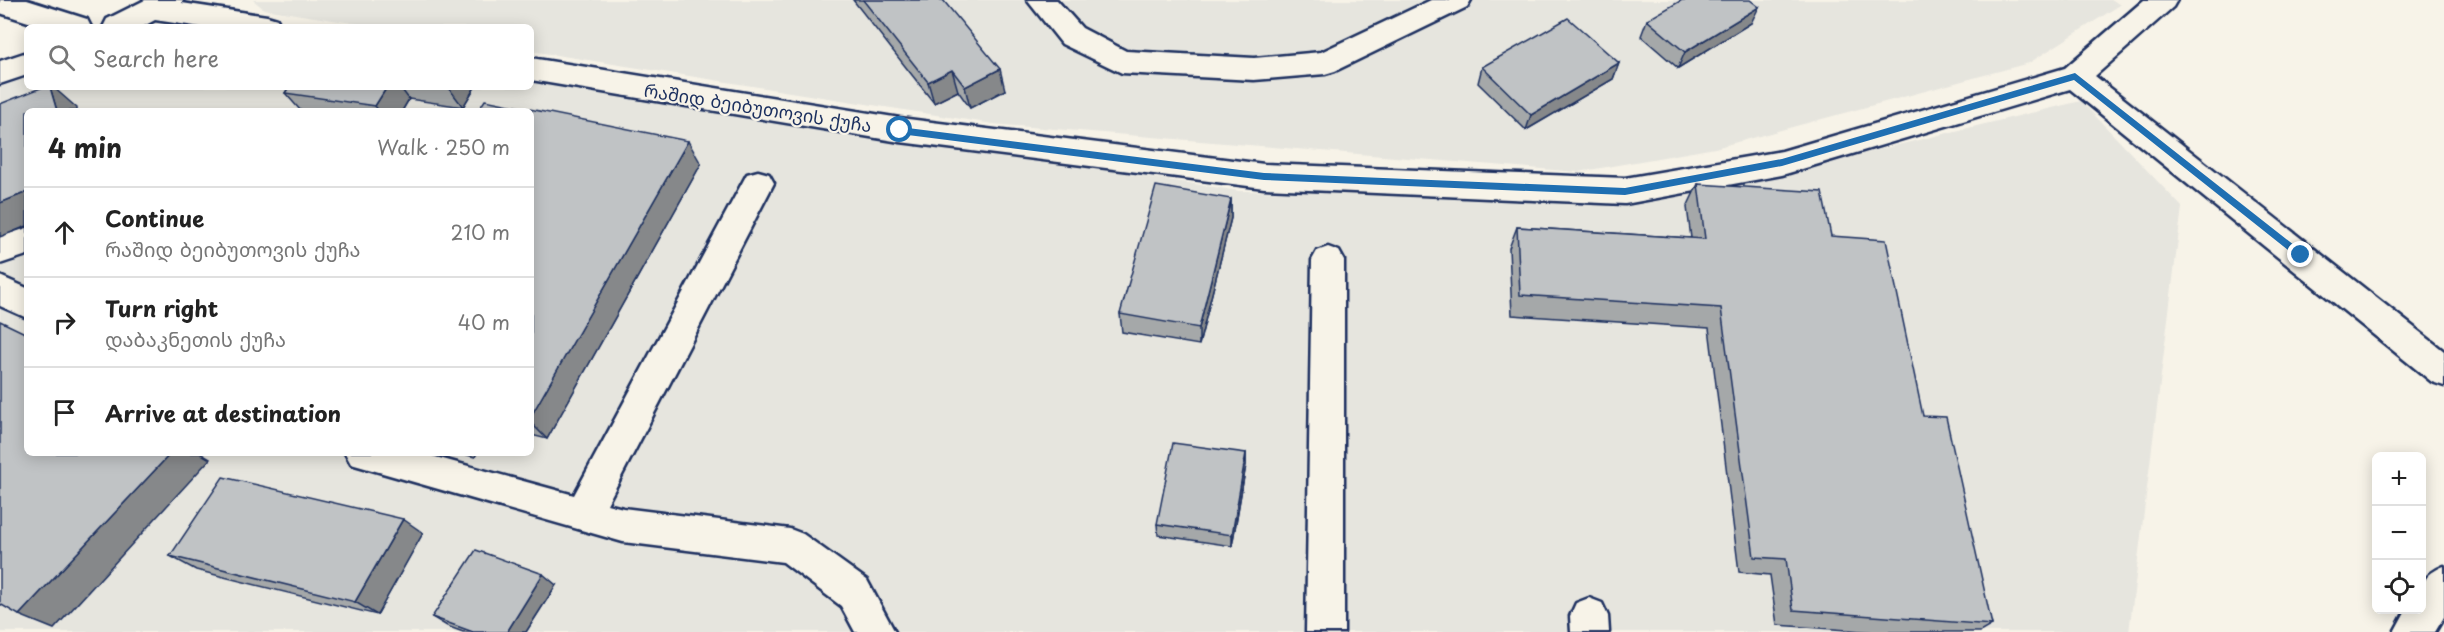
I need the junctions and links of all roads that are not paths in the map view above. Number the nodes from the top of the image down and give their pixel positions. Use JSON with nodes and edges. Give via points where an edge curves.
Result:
{"nodes":[{"id":1,"x":1041,"y":0,"type":"edge"},
{"id":2,"x":1457,"y":0,"type":"edge"},
{"id":3,"x":2163,"y":0,"type":"edge"},
{"id":4,"x":0,"y":2,"type":"edge"},
{"id":5,"x":162,"y":4,"type":"edge"},
{"id":6,"x":68,"y":24,"type":"edge"},
{"id":7,"x":123,"y":24,"type":"edge"},
{"id":8,"x":253,"y":24,"type":"edge"},
{"id":9,"x":24,"y":64,"type":"edge"},
{"id":10,"x":534,"y":69,"type":"edge"},
{"id":11,"x":0,"y":73,"type":"edge"},
{"id":12,"x":2075,"y":76,"type":"junction"},
{"id":13,"x":758,"y":183,"type":"dead end"},
{"id":14,"x":24,"y":242,"type":"edge"},
{"id":15,"x":0,"y":251,"type":"edge"},
{"id":16,"x":1328,"y":260,"type":"dead end"},
{"id":17,"x":0,"y":290,"type":"edge"},
{"id":18,"x":24,"y":302,"type":"edge"},
{"id":19,"x":2444,"y":371,"type":"edge"},
{"id":20,"x":374,"y":456,"type":"edge"},
{"id":21,"x":583,"y":514,"type":"junction"},
{"id":22,"x":2444,"y":584,"type":"edge"},
{"id":23,"x":876,"y":632,"type":"edge"},
{"id":24,"x":1326,"y":632,"type":"edge"},
{"id":25,"x":2413,"y":632,"type":"edge"}],
"edges":[{"from":1,"to":2,"type":"street","via":[[1072,36],[1122,62],[1254,69],[1325,63]]},
{"from":3,"to":12,"type":"street","name":"რაშიდ ბეიბუთოვის ქუჩა"},
{"from":4,"to":6,"type":"street"},
{"from":5,"to":7,"type":"street"},
{"from":5,"to":8,"type":"street"},
{"from":9,"to":11,"type":"street"},
{"from":10,"to":12,"type":"street","name":"რაშიდ ბეიბუთოვის ქუჩა","via":[[900,130],[1264,176],[1625,191],[1782,163]]},
{"from":12,"to":19,"type":"street"},
{"from":13,"to":21,"type":"street"},
{"from":14,"to":15,"type":"street"},
{"from":16,"to":24,"type":"street"},
{"from":17,"to":18,"type":"street"},
{"from":20,"to":21,"type":"street"},
{"from":21,"to":23,"type":"street","via":[[623,525],[790,546],[854,594]]},
{"from":22,"to":25,"type":"street"}]}
